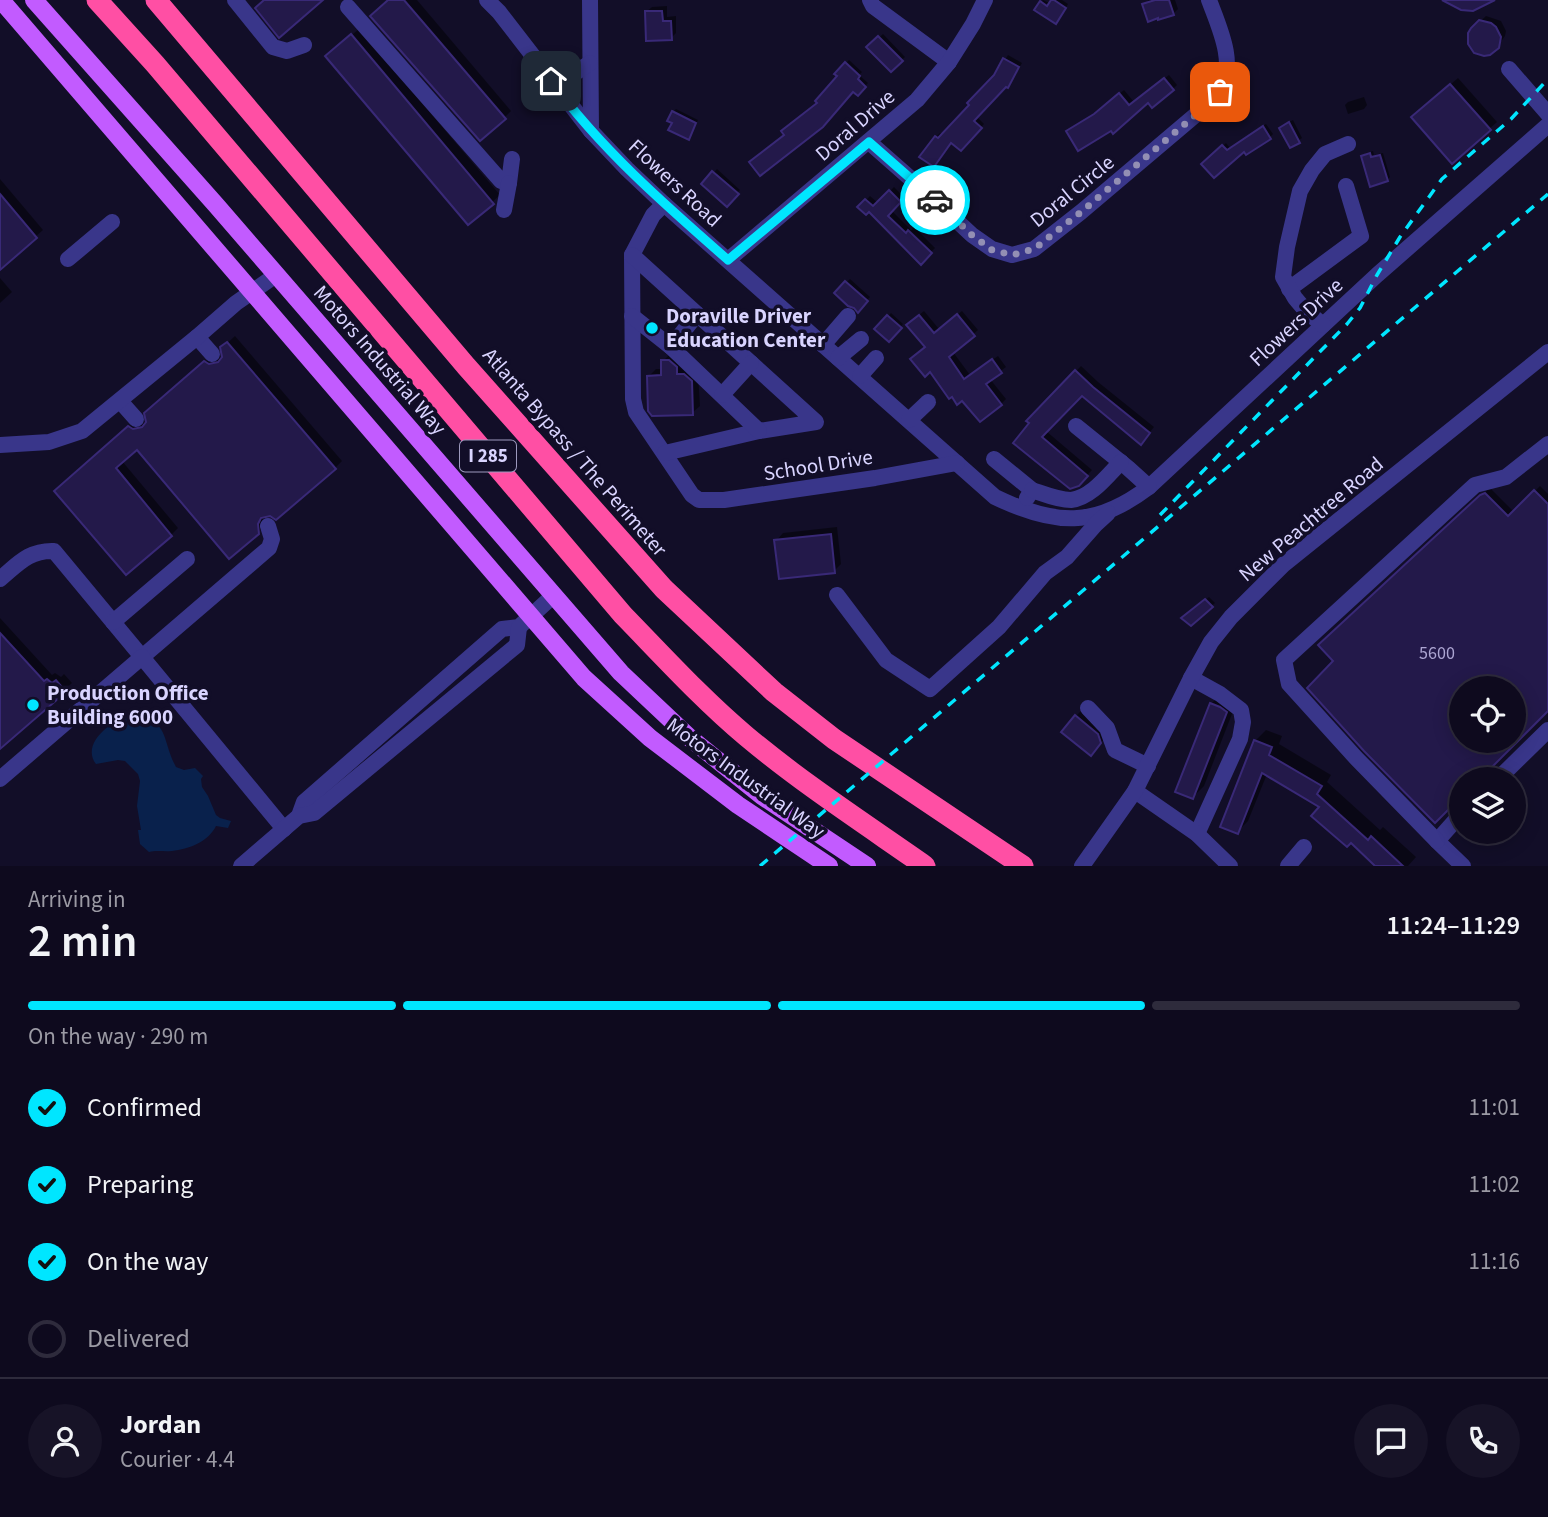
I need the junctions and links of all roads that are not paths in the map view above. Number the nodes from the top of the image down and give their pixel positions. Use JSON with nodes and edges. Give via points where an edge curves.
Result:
{"nodes":[{"id":1,"x":1,"y":0,"type":"edge"},
{"id":2,"x":34,"y":0,"type":"edge"},
{"id":3,"x":97,"y":0,"type":"edge"},
{"id":4,"x":156,"y":0,"type":"edge"},
{"id":5,"x":235,"y":0,"type":"edge"},
{"id":6,"x":487,"y":0,"type":"edge"},
{"id":7,"x":590,"y":0,"type":"edge"},
{"id":8,"x":870,"y":0,"type":"edge"},
{"id":9,"x":985,"y":0,"type":"edge"},
{"id":10,"x":1209,"y":0,"type":"edge"},
{"id":11,"x":348,"y":7,"type":"dead end"},
{"id":12,"x":304,"y":45,"type":"dead end"},
{"id":13,"x":949,"y":62,"type":"junction"},
{"id":14,"x":590,"y":63,"type":"junction"},
{"id":15,"x":1509,"y":69,"type":"dead end"},
{"id":16,"x":551,"y":81,"type":"junction"},
{"id":17,"x":1548,"y":114,"type":"edge"},
{"id":18,"x":1548,"y":125,"type":"edge"},
{"id":19,"x":591,"y":131,"type":"junction"},
{"id":20,"x":869,"y":142,"type":"junction"},
{"id":21,"x":1348,"y":144,"type":"dead end"},
{"id":22,"x":512,"y":159,"type":"dead end"},
{"id":23,"x":509,"y":183,"type":"junction"},
{"id":24,"x":1346,"y":186,"type":"dead end"},
{"id":25,"x":504,"y":210,"type":"dead end"},
{"id":26,"x":658,"y":210,"type":"junction"},
{"id":27,"x":112,"y":222,"type":"dead end"},
{"id":28,"x":632,"y":255,"type":"junction"},
{"id":29,"x":68,"y":259,"type":"dead end"},
{"id":30,"x":728,"y":260,"type":"junction"},
{"id":31,"x":276,"y":275,"type":"junction"},
{"id":32,"x":1289,"y":289,"type":"junction"},
{"id":33,"x":253,"y":292,"type":"junction"},
{"id":34,"x":697,"y":314,"type":"junction"},
{"id":35,"x":632,"y":316,"type":"junction"},
{"id":36,"x":848,"y":316,"type":"dead end"},
{"id":37,"x":1323,"y":325,"type":"junction"},
{"id":38,"x":197,"y":337,"type":"junction"},
{"id":39,"x":861,"y":339,"type":"dead end"},
{"id":40,"x":823,"y":345,"type":"junction"},
{"id":41,"x":671,"y":348,"type":"junction"},
{"id":42,"x":1548,"y":352,"type":"edge"},
{"id":43,"x":212,"y":354,"type":"dead end"},
{"id":44,"x":838,"y":358,"type":"junction"},
{"id":45,"x":876,"y":358,"type":"dead end"},
{"id":46,"x":751,"y":363,"type":"junction"},
{"id":47,"x":860,"y":376,"type":"junction"},
{"id":48,"x":722,"y":395,"type":"junction"},
{"id":49,"x":120,"y":401,"type":"junction"},
{"id":50,"x":928,"y":402,"type":"dead end"},
{"id":51,"x":136,"y":419,"type":"dead end"},
{"id":52,"x":909,"y":420,"type":"junction"},
{"id":53,"x":1076,"y":426,"type":"dead end"},
{"id":54,"x":759,"y":431,"type":"junction"},
{"id":55,"x":1548,"y":444,"type":"edge"},
{"id":56,"x":0,"y":445,"type":"edge"},
{"id":57,"x":664,"y":453,"type":"junction"},
{"id":58,"x":994,"y":459,"type":"dead end"},
{"id":59,"x":1121,"y":462,"type":"junction"},
{"id":60,"x":957,"y":463,"type":"junction"},
{"id":61,"x":1149,"y":487,"type":"junction"},
{"id":62,"x":1032,"y":490,"type":"junction"},
{"id":63,"x":1020,"y":509,"type":"junction"},
{"id":64,"x":1110,"y":512,"type":"junction"},
{"id":65,"x":1058,"y":519,"type":"joint"},
{"id":66,"x":268,"y":526,"type":"dead end"},
{"id":67,"x":187,"y":559,"type":"dead end"},
{"id":68,"x":0,"y":579,"type":"edge"},
{"id":69,"x":554,"y":595,"type":"junction"},
{"id":70,"x":837,"y":595,"type":"dead end"},
{"id":71,"x":525,"y":621,"type":"junction"},
{"id":72,"x":113,"y":622,"type":"junction"},
{"id":73,"x":142,"y":657,"type":"junction"},
{"id":74,"x":1191,"y":678,"type":"junction"},
{"id":75,"x":1088,"y":708,"type":"dead end"},
{"id":76,"x":1548,"y":730,"type":"edge"},
{"id":77,"x":1148,"y":766,"type":"junction"},
{"id":78,"x":1510,"y":767,"type":"edge"},
{"id":79,"x":0,"y":779,"type":"edge"},
{"id":80,"x":1135,"y":791,"type":"junction"},
{"id":81,"x":1449,"y":828,"type":"edge"},
{"id":82,"x":284,"y":829,"type":"junction"},
{"id":83,"x":1197,"y":834,"type":"junction"},
{"id":84,"x":1437,"y":841,"type":"junction"},
{"id":85,"x":1304,"y":846,"type":"dead end"},
{"id":86,"x":242,"y":866,"type":"edge"},
{"id":87,"x":829,"y":866,"type":"edge"},
{"id":88,"x":866,"y":866,"type":"edge"},
{"id":89,"x":925,"y":866,"type":"edge"},
{"id":90,"x":1023,"y":866,"type":"edge"},
{"id":91,"x":1082,"y":866,"type":"edge"},
{"id":92,"x":1230,"y":866,"type":"edge"},
{"id":93,"x":1288,"y":866,"type":"edge"},
{"id":94,"x":1463,"y":866,"type":"edge"}],
"edges":[{"from":1,"to":33,"type":"main road","name":"Motors Industrial Way"},
{"from":2,"to":31,"type":"main road","name":"Motors Industrial Way"},
{"from":3,"to":89,"type":"highway","number":"I 285","via":[[623,615],[746,736]]},
{"from":4,"to":90,"type":"highway","name":"Atlanta Bypass / The Perimeter","number":"I 285","via":[[466,366],[664,589],[775,692],[834,739]]},
{"from":5,"to":12,"type":"street","via":[[273,47],[287,51]]},
{"from":6,"to":16,"type":"street","name":"Flowers Road"},
{"from":7,"to":14,"type":"street"},
{"from":8,"to":13,"type":"street"},
{"from":9,"to":13,"type":"street","name":"Doral Drive"},
{"from":10,"to":20,"type":"street","name":"Doral Circle","via":[[1226,55],[1220,92],[1034,249],[1012,255],[992,250]]},
{"from":11,"to":23,"type":"street","via":[[501,181]]},
{"from":13,"to":20,"type":"street","name":"Doral Drive","via":[[916,100]]},
{"from":14,"to":16,"type":"street"},
{"from":14,"to":19,"type":"street"},
{"from":15,"to":17,"type":"street"},
{"from":16,"to":19,"type":"street","name":"Flowers Road"},
{"from":18,"to":37,"type":"street","name":"Flowers Drive"},
{"from":19,"to":26,"type":"street","name":"Flowers Road"},
{"from":20,"to":30,"type":"street","name":"Doral Drive"},
{"from":21,"to":32,"type":"street","via":[[1325,154],[1300,191],[1284,267]]},
{"from":22,"to":23,"type":"street"},
{"from":23,"to":25,"type":"street"},
{"from":24,"to":32,"type":"street","via":[[1361,236]]},
{"from":26,"to":28,"type":"street"},
{"from":26,"to":30,"type":"street","name":"Flowers Road"},
{"from":27,"to":29,"type":"street"},
{"from":28,"to":34,"type":"street"},
{"from":28,"to":35,"type":"street"},
{"from":30,"to":40,"type":"street","name":"Flowers Road"},
{"from":31,"to":33,"type":"street"},
{"from":31,"to":69,"type":"main road","name":"Motors Industrial Way"},
{"from":32,"to":37,"type":"street"},
{"from":33,"to":38,"type":"street"},
{"from":33,"to":71,"type":"main road","name":"Motors Industrial Way"},
{"from":34,"to":41,"type":"street"},
{"from":34,"to":46,"type":"street"},
{"from":35,"to":41,"type":"street"},
{"from":35,"to":57,"type":"street","via":[[636,412]]},
{"from":36,"to":40,"type":"street"},
{"from":37,"to":61,"type":"street","name":"Flowers Drive"},
{"from":38,"to":43,"type":"street"},
{"from":38,"to":49,"type":"street"},
{"from":39,"to":44,"type":"street"},
{"from":40,"to":44,"type":"street","name":"Flowers Road"},
{"from":41,"to":48,"type":"street"},
{"from":42,"to":74,"type":"street","name":"New Peachtree Road","via":[[1283,565],[1231,617]]},
{"from":44,"to":47,"type":"street","name":"Flowers Road"},
{"from":45,"to":47,"type":"street"},
{"from":46,"to":48,"type":"street"},
{"from":46,"to":54,"type":"street","via":[[816,422]]},
{"from":47,"to":52,"type":"street","name":"Flowers Road"},
{"from":48,"to":54,"type":"street"},
{"from":49,"to":51,"type":"street"},
{"from":49,"to":56,"type":"street","via":[[82,431],[49,442]]},
{"from":50,"to":52,"type":"street"},
{"from":52,"to":60,"type":"street","name":"Flowers Road"},
{"from":53,"to":59,"type":"street"},
{"from":54,"to":57,"type":"street"},
{"from":55,"to":84,"type":"street","via":[[1506,477],[1475,485],[1284,660],[1289,684]]},
{"from":57,"to":60,"type":"street","name":"School Drive","via":[[699,500],[724,500]]},
{"from":58,"to":62,"type":"street"},
{"from":59,"to":61,"type":"street"},
{"from":59,"to":62,"type":"street","via":[[1091,491],[1073,500]]},
{"from":60,"to":63,"type":"street","name":"Flowers Road","via":[[995,497]]},
{"from":61,"to":64,"type":"street","name":"Flowers Drive"},
{"from":62,"to":63,"type":"street"},
{"from":63,"to":65,"type":"street","name":"Flowers Road"},
{"from":64,"to":65,"type":"street","name":"Flowers Drive"},
{"from":64,"to":70,"type":"street","via":[[1045,573],[999,627],[930,689],[886,660]]},
{"from":66,"to":73,"type":"street","via":[[269,548]]},
{"from":67,"to":72,"type":"street"},
{"from":68,"to":72,"type":"street","via":[[27,556],[54,551]]},
{"from":69,"to":71,"type":"street"},
{"from":69,"to":88,"type":"main road","name":"Motors Industrial Way","via":[[621,673],[690,738],[762,796]]},
{"from":71,"to":82,"type":"street","via":[[517,645],[314,813],[299,816]]},
{"from":71,"to":87,"type":"main road","name":"Motors Industrial Way","via":[[650,738]]},
{"from":72,"to":73,"type":"street"},
{"from":73,"to":79,"type":"street"},
{"from":73,"to":82,"type":"street"},
{"from":74,"to":77,"type":"street","name":"New Peachtree Road"},
{"from":74,"to":83,"type":"street","via":[[1241,710],[1242,722],[1240,739]]},
{"from":75,"to":77,"type":"street","via":[[1107,727],[1115,750]]},
{"from":76,"to":78,"type":"street"},
{"from":77,"to":80,"type":"street","name":"New Peachtree Road"},
{"from":80,"to":83,"type":"street"},
{"from":80,"to":91,"type":"street","name":"New Peachtree Road"},
{"from":81,"to":84,"type":"street"},
{"from":82,"to":86,"type":"street"},
{"from":83,"to":92,"type":"street"},
{"from":84,"to":94,"type":"street"},
{"from":85,"to":93,"type":"street"}]}
